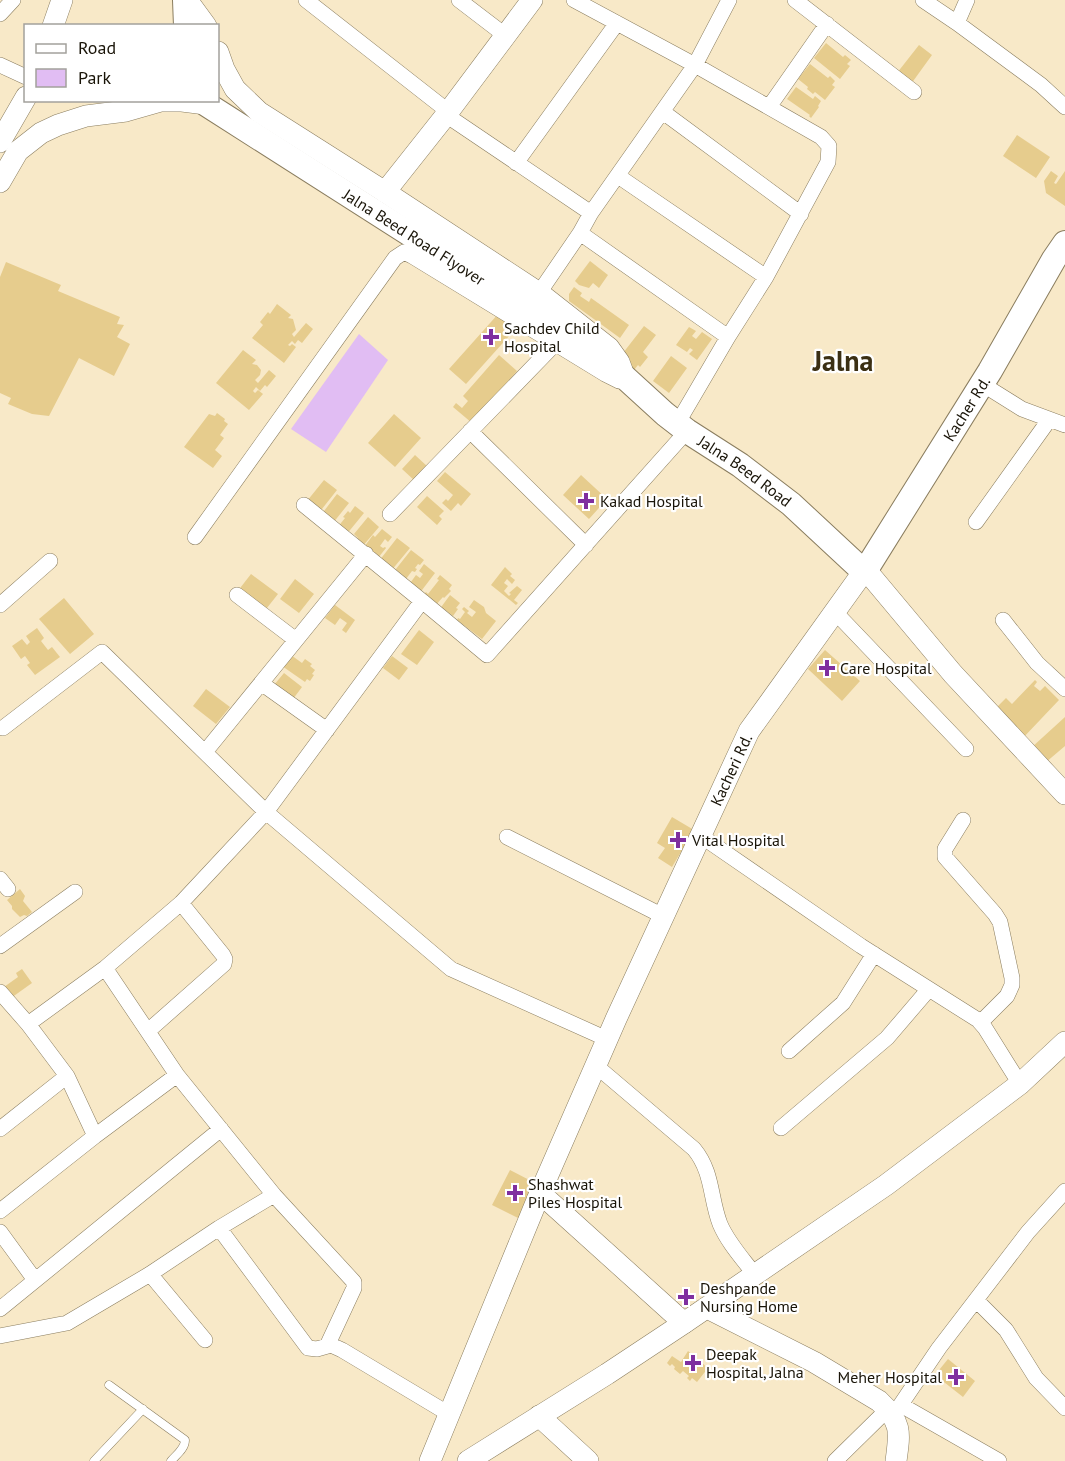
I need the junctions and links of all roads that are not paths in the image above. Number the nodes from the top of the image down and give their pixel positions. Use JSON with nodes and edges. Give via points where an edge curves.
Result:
{"nodes":[{"id":1,"x":14,"y":0,"type":"edge"},
{"id":2,"x":62,"y":0,"type":"edge"},
{"id":3,"x":186,"y":0,"type":"edge"},
{"id":4,"x":306,"y":0,"type":"edge"},
{"id":5,"x":459,"y":0,"type":"edge"},
{"id":6,"x":532,"y":0,"type":"edge"},
{"id":7,"x":574,"y":0,"type":"edge"},
{"id":8,"x":795,"y":0,"type":"edge"},
{"id":9,"x":923,"y":0,"type":"edge"},
{"id":10,"x":967,"y":0,"type":"edge"},
{"id":11,"x":726,"y":1,"type":"edge"},
{"id":12,"x":0,"y":14,"type":"edge"},
{"id":13,"x":957,"y":22,"type":"junction"},
{"id":14,"x":617,"y":23,"type":"junction"},
{"id":15,"x":55,"y":24,"type":"edge"},
{"id":16,"x":186,"y":24,"type":"edge"},
{"id":17,"x":204,"y":24,"type":"edge"},
{"id":18,"x":827,"y":24,"type":"junction"},
{"id":19,"x":506,"y":36,"type":"junction"},
{"id":20,"x":219,"y":55,"type":"edge"},
{"id":21,"x":0,"y":65,"type":"edge"},
{"id":22,"x":695,"y":65,"type":"junction"},
{"id":23,"x":24,"y":76,"type":"edge"},
{"id":24,"x":914,"y":92,"type":"dead end"},
{"id":25,"x":24,"y":100,"type":"edge"},
{"id":26,"x":158,"y":102,"type":"edge"},
{"id":27,"x":205,"y":102,"type":"edge"},
{"id":28,"x":769,"y":107,"type":"junction"},
{"id":29,"x":1065,"y":107,"type":"edge"},
{"id":30,"x":663,"y":112,"type":"junction"},
{"id":31,"x":448,"y":114,"type":"junction"},
{"id":32,"x":0,"y":142,"type":"edge"},
{"id":33,"x":516,"y":163,"type":"junction"},
{"id":34,"x":618,"y":176,"type":"junction"},
{"id":35,"x":0,"y":182,"type":"edge"},
{"id":36,"x":385,"y":192,"type":"junction"},
{"id":37,"x":591,"y":213,"type":"junction"},
{"id":38,"x":801,"y":214,"type":"junction"},
{"id":39,"x":580,"y":233,"type":"junction"},
{"id":40,"x":1065,"y":243,"type":"edge"},
{"id":41,"x":766,"y":278,"type":"junction"},
{"id":42,"x":539,"y":292,"type":"junction"},
{"id":43,"x":728,"y":337,"type":"junction"},
{"id":44,"x":555,"y":344,"type":"junction"},
{"id":45,"x":629,"y":381,"type":"junction"},
{"id":46,"x":982,"y":384,"type":"junction"},
{"id":47,"x":1049,"y":420,"type":"junction"},
{"id":48,"x":1065,"y":425,"type":"edge"},
{"id":49,"x":682,"y":428,"type":"junction"},
{"id":50,"x":470,"y":431,"type":"junction"},
{"id":51,"x":304,"y":505,"type":"dead end"},
{"id":52,"x":390,"y":514,"type":"dead end"},
{"id":53,"x":976,"y":522,"type":"dead end"},
{"id":54,"x":195,"y":537,"type":"dead end"},
{"id":55,"x":586,"y":545,"type":"junction"},
{"id":56,"x":366,"y":554,"type":"junction"},
{"id":57,"x":50,"y":561,"type":"dead end"},
{"id":58,"x":865,"y":570,"type":"junction"},
{"id":59,"x":237,"y":595,"type":"dead end"},
{"id":60,"x":422,"y":601,"type":"junction"},
{"id":61,"x":0,"y":605,"type":"edge"},
{"id":62,"x":835,"y":612,"type":"junction"},
{"id":63,"x":1004,"y":620,"type":"dead end"},
{"id":64,"x":296,"y":640,"type":"junction"},
{"id":65,"x":261,"y":683,"type":"junction"},
{"id":66,"x":1065,"y":689,"type":"edge"},
{"id":67,"x":1,"y":728,"type":"edge"},
{"id":68,"x":327,"y":730,"type":"junction"},
{"id":69,"x":966,"y":749,"type":"dead end"},
{"id":70,"x":205,"y":752,"type":"junction"},
{"id":71,"x":1065,"y":794,"type":"edge"},
{"id":72,"x":266,"y":812,"type":"junction"},
{"id":73,"x":963,"y":820,"type":"dead end"},
{"id":74,"x":701,"y":836,"type":"junction"},
{"id":75,"x":507,"y":837,"type":"dead end"},
{"id":76,"x":75,"y":892,"type":"dead end"},
{"id":77,"x":181,"y":903,"type":"junction"},
{"id":78,"x":663,"y":916,"type":"junction"},
{"id":79,"x":0,"y":946,"type":"edge"},
{"id":80,"x":874,"y":954,"type":"junction"},
{"id":81,"x":105,"y":968,"type":"junction"},
{"id":82,"x":929,"y":989,"type":"junction"},
{"id":83,"x":0,"y":992,"type":"edge"},
{"id":84,"x":981,"y":1022,"type":"junction"},
{"id":85,"x":28,"y":1024,"type":"junction"},
{"id":86,"x":148,"y":1031,"type":"junction"},
{"id":87,"x":607,"y":1039,"type":"junction"},
{"id":88,"x":1065,"y":1042,"type":"edge"},
{"id":89,"x":789,"y":1051,"type":"dead end"},
{"id":90,"x":596,"y":1065,"type":"junction"},
{"id":91,"x":177,"y":1074,"type":"junction"},
{"id":92,"x":67,"y":1076,"type":"junction"},
{"id":93,"x":1020,"y":1084,"type":"junction"},
{"id":94,"x":1,"y":1127,"type":"edge"},
{"id":95,"x":781,"y":1128,"type":"dead end"},
{"id":96,"x":221,"y":1129,"type":"junction"},
{"id":97,"x":95,"y":1136,"type":"junction"},
{"id":98,"x":1065,"y":1191,"type":"edge"},
{"id":99,"x":540,"y":1192,"type":"junction"},
{"id":100,"x":274,"y":1195,"type":"junction"},
{"id":101,"x":0,"y":1211,"type":"edge"},
{"id":102,"x":219,"y":1228,"type":"junction"},
{"id":103,"x":0,"y":1232,"type":"edge"},
{"id":104,"x":150,"y":1274,"type":"junction"},
{"id":105,"x":755,"y":1275,"type":"junction"},
{"id":106,"x":35,"y":1280,"type":"junction"},
{"id":107,"x":976,"y":1300,"type":"junction"},
{"id":108,"x":707,"y":1308,"type":"junction"},
{"id":109,"x":0,"y":1309,"type":"edge"},
{"id":110,"x":684,"y":1323,"type":"junction"},
{"id":111,"x":0,"y":1336,"type":"edge"},
{"id":112,"x":205,"y":1340,"type":"dead end"},
{"id":113,"x":333,"y":1347,"type":"junction"},
{"id":114,"x":109,"y":1385,"type":"dead end"},
{"id":115,"x":1065,"y":1408,"type":"edge"},
{"id":116,"x":142,"y":1409,"type":"junction"},
{"id":117,"x":894,"y":1410,"type":"junction"},
{"id":118,"x":449,"y":1414,"type":"junction"},
{"id":119,"x":539,"y":1416,"type":"junction"},
{"id":120,"x":94,"y":1461,"type":"edge"},
{"id":121,"x":171,"y":1461,"type":"edge"},
{"id":122,"x":430,"y":1461,"type":"edge"},
{"id":123,"x":468,"y":1461,"type":"edge"},
{"id":124,"x":588,"y":1461,"type":"edge"},
{"id":125,"x":835,"y":1461,"type":"edge"},
{"id":126,"x":896,"y":1461,"type":"edge"},
{"id":127,"x":999,"y":1461,"type":"edge"}],
"edges":[{"from":1,"to":12,"type":"street"},
{"from":2,"to":15,"type":"street"},
{"from":3,"to":16,"type":"main road"},
{"from":3,"to":17,"type":"street"},
{"from":4,"to":31,"type":"street"},
{"from":5,"to":19,"type":"street"},
{"from":6,"to":19,"type":"street"},
{"from":7,"to":14,"type":"street"},
{"from":8,"to":18,"type":"street"},
{"from":9,"to":13,"type":"street"},
{"from":10,"to":13,"type":"street"},
{"from":11,"to":22,"type":"street"},
{"from":13,"to":29,"type":"street"},
{"from":14,"to":22,"type":"street"},
{"from":14,"to":33,"type":"street"},
{"from":18,"to":24,"type":"street"},
{"from":18,"to":28,"type":"street"},
{"from":19,"to":31,"type":"street"},
{"from":20,"to":36,"type":"street","via":[[235,89],[259,112]]},
{"from":21,"to":23,"type":"street"},
{"from":22,"to":28,"type":"street"},
{"from":22,"to":30,"type":"street"},
{"from":25,"to":32,"type":"street"},
{"from":26,"to":35,"type":"street","via":[[86,116],[41,133],[18,151]]},
{"from":27,"to":45,"type":"main road","name":"Jalna Beed Road Flyover","via":[[608,362]]},
{"from":28,"to":38,"type":"street","via":[[821,137],[829,146],[828,162]]},
{"from":30,"to":34,"type":"street"},
{"from":30,"to":38,"type":"street"},
{"from":31,"to":33,"type":"street"},
{"from":31,"to":36,"type":"street"},
{"from":33,"to":37,"type":"street"},
{"from":34,"to":37,"type":"street"},
{"from":34,"to":41,"type":"street"},
{"from":36,"to":42,"type":"street"},
{"from":37,"to":39,"type":"street"},
{"from":38,"to":41,"type":"street"},
{"from":39,"to":42,"type":"street"},
{"from":39,"to":43,"type":"street"},
{"from":40,"to":46,"type":"main road","name":"Kacher Rd."},
{"from":41,"to":43,"type":"street"},
{"from":42,"to":45,"type":"street","via":[[609,348]]},
{"from":43,"to":49,"type":"street"},
{"from":44,"to":45,"type":"street","via":[[612,378]]},
{"from":44,"to":50,"type":"street"},
{"from":44,"to":54,"type":"street","via":[[412,256],[399,254]]},
{"from":45,"to":49,"type":"main road","name":"Jalna Beed Road"},
{"from":46,"to":47,"type":"street","via":[[1022,410]]},
{"from":46,"to":58,"type":"main road","name":"Kacher Rd."},
{"from":47,"to":48,"type":"street"},
{"from":47,"to":53,"type":"street"},
{"from":49,"to":55,"type":"street"},
{"from":49,"to":58,"type":"main road","name":"Jalna Beed Road","via":[[791,504],[860,570]]},
{"from":50,"to":52,"type":"street"},
{"from":50,"to":55,"type":"street"},
{"from":51,"to":56,"type":"street"},
{"from":55,"to":60,"type":"street","via":[[487,655]]},
{"from":56,"to":60,"type":"street"},
{"from":56,"to":64,"type":"street"},
{"from":57,"to":61,"type":"street"},
{"from":58,"to":62,"type":"street","name":"Kacheri Rd."},
{"from":58,"to":71,"type":"street","via":[[953,674]]},
{"from":59,"to":64,"type":"street"},
{"from":60,"to":68,"type":"street"},
{"from":62,"to":69,"type":"street"},
{"from":62,"to":74,"type":"street","name":"Kacheri Rd.","via":[[749,731]]},
{"from":63,"to":66,"type":"street","via":[[1037,663]]},
{"from":64,"to":65,"type":"street"},
{"from":65,"to":68,"type":"street"},
{"from":65,"to":70,"type":"street"},
{"from":67,"to":70,"type":"street","via":[[102,652]]},
{"from":68,"to":72,"type":"street"},
{"from":70,"to":72,"type":"street"},
{"from":72,"to":77,"type":"street"},
{"from":72,"to":87,"type":"street","via":[[451,969]]},
{"from":73,"to":84,"type":"street","via":[[945,849],[945,857],[1000,922],[1012,981],[1009,992]]},
{"from":74,"to":78,"type":"street","name":"Kacheri Rd."},
{"from":74,"to":80,"type":"street"},
{"from":75,"to":78,"type":"street"},
{"from":76,"to":79,"type":"street"},
{"from":77,"to":81,"type":"street"},
{"from":77,"to":86,"type":"street","via":[[223,955],[224,964]]},
{"from":78,"to":87,"type":"street","name":"Kacheri Rd."},
{"from":80,"to":82,"type":"street"},
{"from":80,"to":89,"type":"street","via":[[843,1003]]},
{"from":81,"to":85,"type":"street"},
{"from":81,"to":86,"type":"street"},
{"from":82,"to":84,"type":"street"},
{"from":82,"to":95,"type":"street","via":[[887,1038]]},
{"from":83,"to":85,"type":"street"},
{"from":84,"to":93,"type":"street"},
{"from":85,"to":92,"type":"street"},
{"from":86,"to":91,"type":"street"},
{"from":87,"to":90,"type":"street","name":"Kacheri Rd."},
{"from":88,"to":93,"type":"street"},
{"from":90,"to":99,"type":"street","name":"Kacheri Rd."},
{"from":90,"to":105,"type":"street","via":[[701,1157],[726,1236]]},
{"from":91,"to":96,"type":"street"},
{"from":91,"to":97,"type":"street"},
{"from":92,"to":94,"type":"street"},
{"from":92,"to":97,"type":"street"},
{"from":93,"to":105,"type":"street","via":[[886,1185]]},
{"from":96,"to":100,"type":"street"},
{"from":96,"to":106,"type":"street"},
{"from":97,"to":101,"type":"street"},
{"from":98,"to":107,"type":"street"},
{"from":99,"to":110,"type":"street"},
{"from":99,"to":118,"type":"street","name":"Kacheri Rd."},
{"from":100,"to":102,"type":"street"},
{"from":100,"to":113,"type":"street","via":[[354,1282]]},
{"from":102,"to":104,"type":"street"},
{"from":102,"to":113,"type":"street","via":[[306,1346]]},
{"from":103,"to":106,"type":"street"},
{"from":104,"to":111,"type":"street","via":[[68,1323]]},
{"from":104,"to":112,"type":"street"},
{"from":105,"to":108,"type":"street"},
{"from":106,"to":109,"type":"street"},
{"from":107,"to":115,"type":"street","via":[[1006,1330],[1036,1378]]},
{"from":107,"to":117,"type":"street"},
{"from":108,"to":110,"type":"street"},
{"from":108,"to":117,"type":"street","via":[[814,1362]]},
{"from":110,"to":119,"type":"street"},
{"from":113,"to":118,"type":"street"},
{"from":114,"to":116,"type":"lane"},
{"from":116,"to":120,"type":"lane"},
{"from":116,"to":121,"type":"lane","via":[[185,1440]]},
{"from":117,"to":125,"type":"street"},
{"from":117,"to":126,"type":"street","via":[[900,1434]]},
{"from":117,"to":127,"type":"street"},
{"from":118,"to":122,"type":"street","name":"Kacheri Rd."},
{"from":119,"to":123,"type":"street"},
{"from":119,"to":124,"type":"street"}]}
